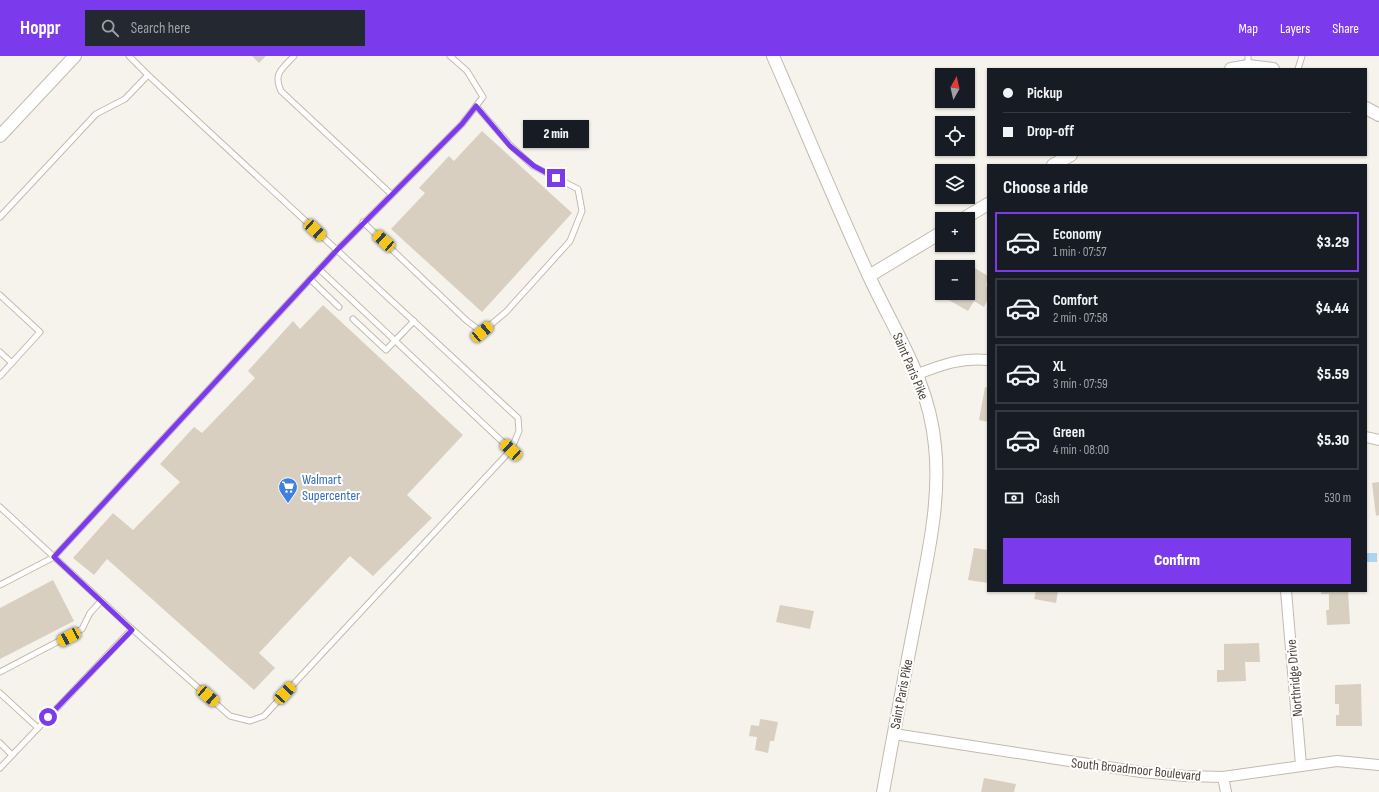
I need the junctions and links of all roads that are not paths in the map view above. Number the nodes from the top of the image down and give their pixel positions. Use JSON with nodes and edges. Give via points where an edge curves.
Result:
{"nodes":[{"id":1,"x":75,"y":56,"type":"edge"},
{"id":2,"x":129,"y":56,"type":"edge"},
{"id":3,"x":294,"y":56,"type":"edge"},
{"id":4,"x":450,"y":56,"type":"edge"},
{"id":5,"x":773,"y":56,"type":"edge"},
{"id":6,"x":1302,"y":56,"type":"edge"},
{"id":7,"x":1248,"y":61,"type":"edge"},
{"id":8,"x":1233,"y":68,"type":"edge"},
{"id":9,"x":1270,"y":68,"type":"edge"},
{"id":10,"x":1298,"y":68,"type":"edge"},
{"id":11,"x":148,"y":75,"type":"junction"},
{"id":12,"x":476,"y":106,"type":"junction"},
{"id":13,"x":1367,"y":109,"type":"edge"},
{"id":14,"x":1379,"y":115,"type":"edge"},
{"id":15,"x":0,"y":136,"type":"edge"},
{"id":16,"x":1069,"y":156,"type":"edge"},
{"id":17,"x":1055,"y":164,"type":"edge"},
{"id":18,"x":391,"y":194,"type":"junction"},
{"id":19,"x":987,"y":205,"type":"edge"},
{"id":20,"x":975,"y":212,"type":"edge"},
{"id":21,"x":0,"y":217,"type":"edge"},
{"id":22,"x":363,"y":222,"type":"junction"},
{"id":23,"x":935,"y":236,"type":"edge"},
{"id":24,"x":337,"y":250,"type":"junction"},
{"id":25,"x":319,"y":269,"type":"junction"},
{"id":26,"x":869,"y":276,"type":"junction"},
{"id":27,"x":310,"y":279,"type":"junction"},
{"id":28,"x":0,"y":295,"type":"edge"},
{"id":29,"x":339,"y":307,"type":"dead end"},
{"id":30,"x":353,"y":319,"type":"dead end"},
{"id":31,"x":414,"y":321,"type":"junction"},
{"id":32,"x":395,"y":341,"type":"junction"},
{"id":33,"x":0,"y":352,"type":"edge"},
{"id":34,"x":987,"y":360,"type":"edge"},
{"id":35,"x":12,"y":363,"type":"junction"},
{"id":36,"x":918,"y":374,"type":"junction"},
{"id":37,"x":0,"y":376,"type":"edge"},
{"id":38,"x":1367,"y":437,"type":"edge"},
{"id":39,"x":1379,"y":440,"type":"edge"},
{"id":40,"x":511,"y":450,"type":"junction"},
{"id":41,"x":0,"y":507,"type":"edge"},
{"id":42,"x":54,"y":557,"type":"junction"},
{"id":43,"x":0,"y":585,"type":"edge"},
{"id":44,"x":1286,"y":592,"type":"edge"},
{"id":45,"x":101,"y":601,"type":"junction"},
{"id":46,"x":132,"y":630,"type":"junction"},
{"id":47,"x":0,"y":672,"type":"edge"},
{"id":48,"x":0,"y":693,"type":"edge"},
{"id":49,"x":38,"y":728,"type":"junction"},
{"id":50,"x":894,"y":734,"type":"junction"},
{"id":51,"x":0,"y":743,"type":"edge"},
{"id":52,"x":12,"y":755,"type":"junction"},
{"id":53,"x":1302,"y":765,"type":"junction"},
{"id":54,"x":1379,"y":765,"type":"edge"},
{"id":55,"x":0,"y":768,"type":"edge"},
{"id":56,"x":1223,"y":777,"type":"junction"},
{"id":57,"x":883,"y":792,"type":"edge"},
{"id":58,"x":1226,"y":792,"type":"edge"}],
"edges":[{"from":1,"to":15,"type":"street"},
{"from":2,"to":11,"type":"lane"},
{"from":3,"to":18,"type":"lane","via":[[278,75],[277,82],[281,91]]},
{"from":4,"to":12,"type":"lane","via":[[467,71],[483,97]]},
{"from":5,"to":26,"type":"street","name":"Saint Paris Pike"},
{"from":6,"to":10,"type":"lane"},
{"from":7,"to":8,"type":"street"},
{"from":7,"to":9,"type":"street"},
{"from":11,"to":21,"type":"lane","via":[[125,99],[96,114]]},
{"from":11,"to":24,"type":"lane"},
{"from":12,"to":18,"type":"lane","via":[[462,124]]},
{"from":12,"to":22,"type":"lane","via":[[510,146],[534,166],[578,189],[582,211],[570,242],[506,312],[482,332],[467,321]]},
{"from":13,"to":14,"type":"street"},
{"from":16,"to":17,"type":"street"},
{"from":18,"to":22,"type":"lane"},
{"from":19,"to":20,"type":"street"},
{"from":22,"to":24,"type":"lane"},
{"from":23,"to":26,"type":"street"},
{"from":24,"to":25,"type":"lane"},
{"from":24,"to":31,"type":"lane"},
{"from":25,"to":27,"type":"lane"},
{"from":25,"to":32,"type":"lane"},
{"from":26,"to":36,"type":"street","name":"Saint Paris Pike"},
{"from":27,"to":29,"type":"lane"},
{"from":27,"to":42,"type":"lane"},
{"from":28,"to":35,"type":"lane","via":[[40,332]]},
{"from":30,"to":32,"type":"lane","via":[[386,350]]},
{"from":31,"to":32,"type":"lane"},
{"from":31,"to":40,"type":"lane","via":[[518,418],[519,431]]},
{"from":32,"to":40,"type":"lane"},
{"from":33,"to":35,"type":"lane"},
{"from":34,"to":36,"type":"street","via":[[945,363]]},
{"from":35,"to":37,"type":"lane"},
{"from":36,"to":50,"type":"street","name":"Saint Paris Pike","via":[[932,419],[936,488],[927,559]]},
{"from":38,"to":39,"type":"street"},
{"from":40,"to":46,"type":"lane","via":[[264,716],[250,721],[230,716]]},
{"from":41,"to":42,"type":"lane"},
{"from":42,"to":43,"type":"lane"},
{"from":42,"to":45,"type":"lane"},
{"from":44,"to":53,"type":"street","name":"Northridge Drive"},
{"from":45,"to":46,"type":"lane"},
{"from":45,"to":47,"type":"lane","via":[[90,613],[82,630]]},
{"from":46,"to":49,"type":"lane"},
{"from":48,"to":49,"type":"lane"},
{"from":49,"to":52,"type":"lane"},
{"from":50,"to":56,"type":"street","name":"South Broadmoor Boulevard","via":[[1141,772]]},
{"from":50,"to":57,"type":"street","name":"Saint Paris Pike"},
{"from":51,"to":52,"type":"lane"},
{"from":52,"to":55,"type":"lane"},
{"from":53,"to":54,"type":"street","name":"South Broadmoor Boulevard","via":[[1337,761]]},
{"from":53,"to":56,"type":"street","name":"South Broadmoor Boulevard"},
{"from":56,"to":58,"type":"street"}]}
